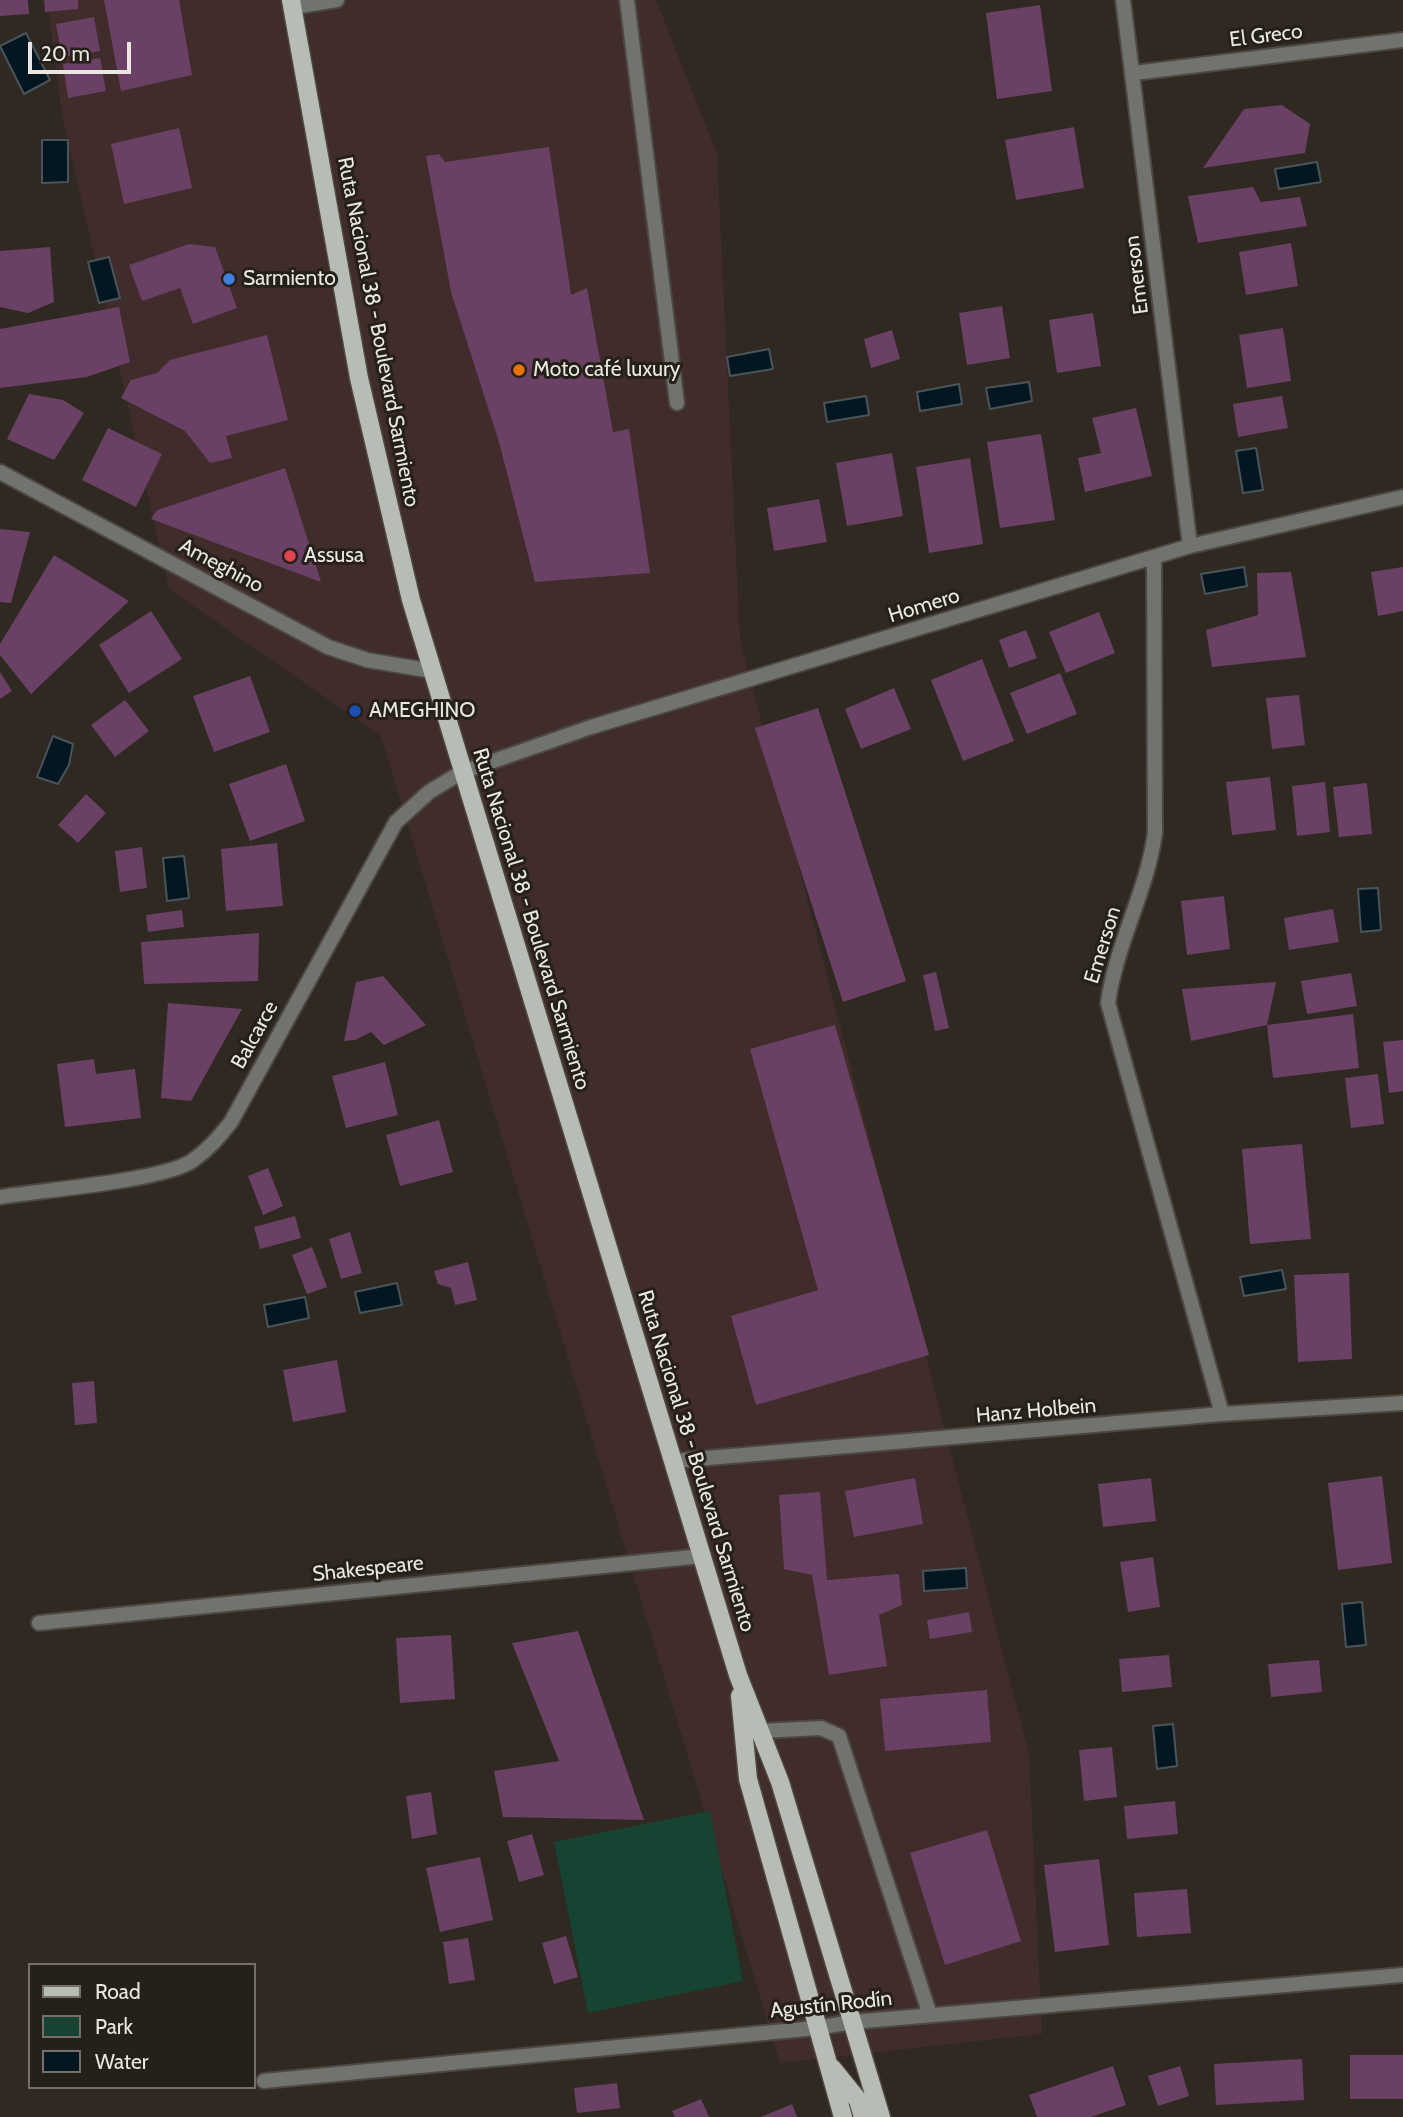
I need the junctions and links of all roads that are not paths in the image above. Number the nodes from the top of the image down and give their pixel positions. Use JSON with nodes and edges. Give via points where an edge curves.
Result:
{"nodes":[{"id":1,"x":337,"y":0,"type":"edge"},
{"id":2,"x":626,"y":0,"type":"edge"},
{"id":3,"x":1123,"y":0,"type":"edge"},
{"id":4,"x":292,"y":3,"type":"edge"},
{"id":5,"x":1403,"y":40,"type":"edge"},
{"id":6,"x":1134,"y":73,"type":"junction"},
{"id":7,"x":677,"y":403,"type":"dead end"},
{"id":8,"x":0,"y":472,"type":"edge"},
{"id":9,"x":1403,"y":497,"type":"edge"},
{"id":10,"x":1190,"y":546,"type":"junction"},
{"id":11,"x":1154,"y":559,"type":"junction"},
{"id":12,"x":432,"y":671,"type":"junction"},
{"id":13,"x":463,"y":772,"type":"junction"},
{"id":14,"x":0,"y":1196,"type":"edge"},
{"id":15,"x":1403,"y":1402,"type":"edge"},
{"id":16,"x":1222,"y":1414,"type":"junction"},
{"id":17,"x":673,"y":1461,"type":"junction"},
{"id":18,"x":702,"y":1556,"type":"junction"},
{"id":19,"x":38,"y":1623,"type":"dead end"},
{"id":20,"x":738,"y":1675,"type":"junction"},
{"id":21,"x":760,"y":1731,"type":"junction"},
{"id":22,"x":1403,"y":1975,"type":"edge"},
{"id":23,"x":930,"y":2015,"type":"junction"},
{"id":24,"x":852,"y":2022,"type":"junction"},
{"id":25,"x":816,"y":2028,"type":"junction"},
{"id":26,"x":825,"y":2060,"type":"junction"},
{"id":27,"x":264,"y":2081,"type":"dead end"},
{"id":28,"x":843,"y":2117,"type":"edge"},
{"id":29,"x":863,"y":2117,"type":"edge"},
{"id":30,"x":881,"y":2117,"type":"edge"}],
"edges":[{"from":1,"to":4,"type":"street"},
{"from":2,"to":7,"type":"street"},
{"from":3,"to":6,"type":"street","name":"Emerson"},
{"from":4,"to":12,"type":"main road","name":"Ruta Nacional 38 - Boulevard Sarmiento","via":[[375,456]]},
{"from":5,"to":6,"type":"street","name":"El Greco"},
{"from":6,"to":10,"type":"street","name":"Emerson"},
{"from":8,"to":12,"type":"street","name":"Ameghino","via":[[328,647],[367,660]]},
{"from":9,"to":10,"type":"street","name":"Homero"},
{"from":10,"to":11,"type":"street","name":"Homero"},
{"from":11,"to":13,"type":"street","name":"Homero","via":[[591,727]]},
{"from":11,"to":16,"type":"street","name":"Emerson","via":[[1155,833],[1151,863],[1108,1003]]},
{"from":12,"to":13,"type":"main road","name":"Ruta Nacional 38 - Boulevard Sarmiento"},
{"from":13,"to":14,"type":"street","name":"Balcarce","via":[[429,792],[396,822],[230,1122],[212,1145],[190,1162],[161,1173]]},
{"from":13,"to":17,"type":"main road","name":"Ruta Nacional 38 - Boulevard Sarmiento"},
{"from":15,"to":16,"type":"street","name":"Hanz Holbein"},
{"from":16,"to":17,"type":"street","name":"Hanz Holbein"},
{"from":17,"to":18,"type":"main road","name":"Ruta Nacional 38 - Boulevard Sarmiento"},
{"from":18,"to":19,"type":"street","name":"Shakespeare"},
{"from":18,"to":20,"type":"main road","name":"Ruta Nacional 38 - Boulevard Sarmiento"},
{"from":20,"to":21,"type":"main road","name":"Ruta Nacional 38 - Boulevard Sarmiento"},
{"from":20,"to":25,"type":"main road","name":"Ruta Nacional 38 - Boulevard Sarmiento","via":[[748,1779]]},
{"from":21,"to":23,"type":"street","via":[[821,1728],[839,1737]]},
{"from":21,"to":24,"type":"main road","name":"Ruta Nacional 38 - Boulevard Sarmiento","via":[[780,1782]]},
{"from":22,"to":23,"type":"street","name":"Agustín Rodín"},
{"from":23,"to":24,"type":"street","name":"Agustín Rodín"},
{"from":24,"to":25,"type":"street","name":"Agustín Rodín"},
{"from":24,"to":30,"type":"main road","name":"Ruta Nacional 38 - Boulevard Sarmiento"},
{"from":25,"to":26,"type":"main road","name":"Ruta Nacional 38 - Boulevard Sarmiento"},
{"from":25,"to":27,"type":"street","name":"Agustín Rodín"},
{"from":26,"to":28,"type":"main road","name":"Ruta Nacional 38 - Boulevard Sarmiento"},
{"from":26,"to":29,"type":"main road","via":[[858,2101]]}]}
